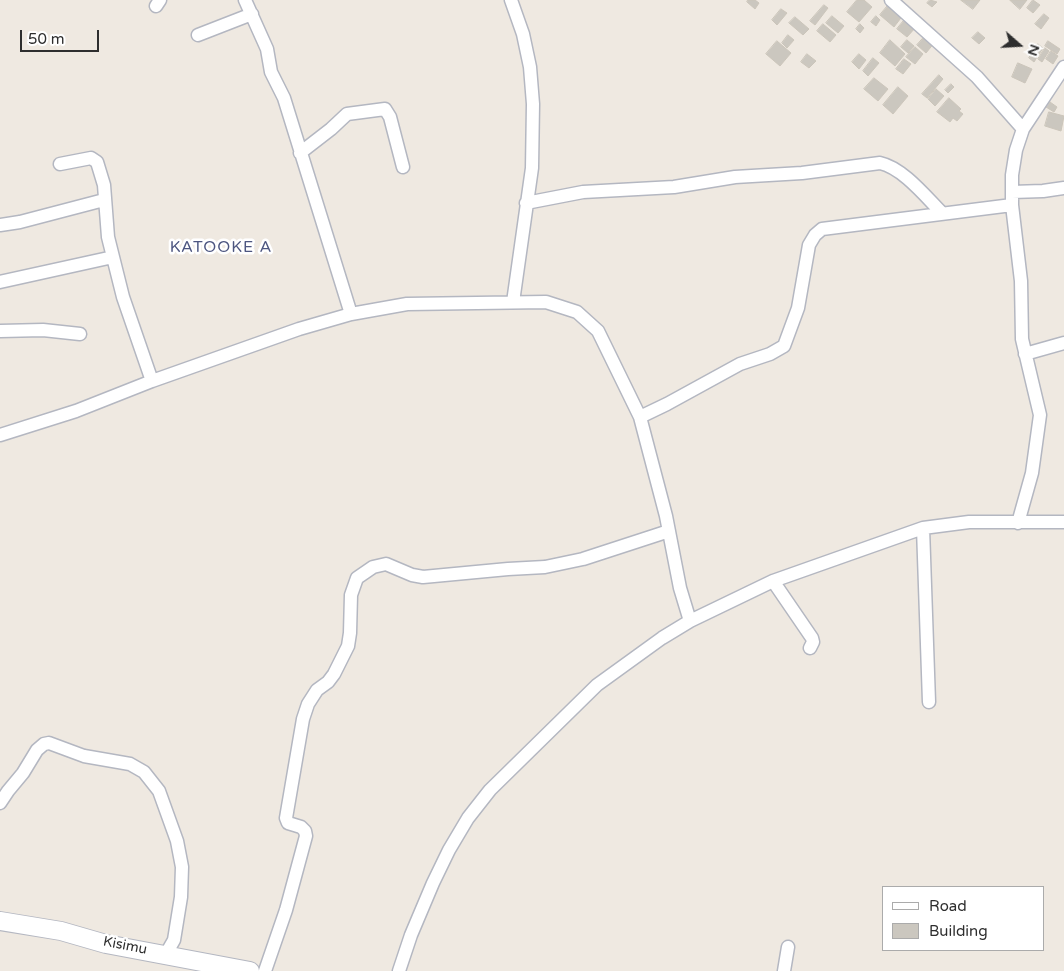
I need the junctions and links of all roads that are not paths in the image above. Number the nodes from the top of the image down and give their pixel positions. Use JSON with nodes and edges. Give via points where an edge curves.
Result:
{"nodes":[{"id":1,"x":245,"y":0,"type":"edge"},
{"id":2,"x":511,"y":0,"type":"edge"},
{"id":3,"x":891,"y":0,"type":"edge"},
{"id":4,"x":252,"y":14,"type":"junction"},
{"id":5,"x":198,"y":35,"type":"dead end"},
{"id":6,"x":1064,"y":67,"type":"edge"},
{"id":7,"x":1023,"y":129,"type":"junction"},
{"id":8,"x":300,"y":152,"type":"junction"},
{"id":9,"x":60,"y":164,"type":"dead end"},
{"id":10,"x":403,"y":167,"type":"dead end"},
{"id":11,"x":1064,"y":188,"type":"edge"},
{"id":12,"x":1012,"y":198,"type":"junction"},
{"id":13,"x":104,"y":200,"type":"junction"},
{"id":14,"x":526,"y":203,"type":"junction"},
{"id":15,"x":942,"y":213,"type":"junction"},
{"id":16,"x":0,"y":225,"type":"edge"},
{"id":17,"x":113,"y":257,"type":"junction"},
{"id":18,"x":0,"y":282,"type":"edge"},
{"id":19,"x":513,"y":302,"type":"junction"},
{"id":20,"x":351,"y":314,"type":"junction"},
{"id":21,"x":0,"y":331,"type":"edge"},
{"id":22,"x":80,"y":334,"type":"dead end"},
{"id":23,"x":1064,"y":343,"type":"edge"},
{"id":24,"x":1025,"y":354,"type":"junction"},
{"id":25,"x":152,"y":380,"type":"junction"},
{"id":26,"x":640,"y":417,"type":"junction"},
{"id":27,"x":0,"y":435,"type":"edge"},
{"id":28,"x":1064,"y":522,"type":"edge"},
{"id":29,"x":1018,"y":523,"type":"junction"},
{"id":30,"x":923,"y":528,"type":"junction"},
{"id":31,"x":669,"y":531,"type":"junction"},
{"id":32,"x":774,"y":581,"type":"junction"},
{"id":33,"x":690,"y":620,"type":"junction"},
{"id":34,"x":810,"y":648,"type":"dead end"},
{"id":35,"x":930,"y":702,"type":"dead end"},
{"id":36,"x":0,"y":803,"type":"edge"},
{"id":37,"x":0,"y":922,"type":"edge"},
{"id":38,"x":788,"y":947,"type":"dead end"},
{"id":39,"x":166,"y":954,"type":"junction"},
{"id":40,"x":250,"y":971,"type":"edge"},
{"id":41,"x":265,"y":971,"type":"edge"},
{"id":42,"x":399,"y":971,"type":"edge"},
{"id":43,"x":784,"y":971,"type":"edge"}],
"edges":[{"from":1,"to":4,"type":"street"},
{"from":2,"to":14,"type":"street","via":[[530,67],[533,104],[532,168]]},
{"from":3,"to":7,"type":"street","via":[[977,77]]},
{"from":4,"to":5,"type":"street"},
{"from":4,"to":8,"type":"street","via":[[268,49],[271,72],[284,98]]},
{"from":6,"to":7,"type":"street"},
{"from":7,"to":12,"type":"street","via":[[1012,175]]},
{"from":8,"to":10,"type":"street","via":[[347,114],[385,109]]},
{"from":8,"to":20,"type":"street"},
{"from":9,"to":13,"type":"street","via":[[94,159],[104,185]]},
{"from":11,"to":12,"type":"street"},
{"from":12,"to":15,"type":"street"},
{"from":12,"to":24,"type":"street"},
{"from":13,"to":16,"type":"street"},
{"from":13,"to":17,"type":"street"},
{"from":14,"to":15,"type":"street","via":[[583,192],[674,187],[735,177],[880,163],[896,170]]},
{"from":14,"to":19,"type":"street"},
{"from":15,"to":26,"type":"street","via":[[822,230],[809,245],[798,308],[784,346],[740,364]]},
{"from":17,"to":18,"type":"street"},
{"from":17,"to":25,"type":"street","via":[[123,297]]},
{"from":19,"to":20,"type":"street","via":[[407,304]]},
{"from":19,"to":26,"type":"street","via":[[546,302],[577,312],[598,331]]},
{"from":20,"to":25,"type":"street"},
{"from":21,"to":22,"type":"street","via":[[43,330]]},
{"from":23,"to":24,"type":"street"},
{"from":24,"to":29,"type":"street","via":[[1040,415],[1032,473]]},
{"from":25,"to":27,"type":"street"},
{"from":26,"to":31,"type":"street"},
{"from":28,"to":29,"type":"street"},
{"from":29,"to":30,"type":"street","via":[[969,522]]},
{"from":30,"to":32,"type":"street"},
{"from":30,"to":35,"type":"street"},
{"from":31,"to":33,"type":"street"},
{"from":31,"to":41,"type":"street","via":[[583,559],[545,567],[423,577],[386,564],[373,566],[357,578],[351,595],[348,646],[334,674],[308,704],[303,719],[286,818],[288,823],[301,827],[306,836]]},
{"from":32,"to":33,"type":"street"},
{"from":32,"to":34,"type":"street","via":[[812,638]]},
{"from":33,"to":42,"type":"street","via":[[597,685],[490,790],[449,850]]},
{"from":36,"to":39,"type":"street","via":[[44,744],[97,759],[130,764],[144,772],[159,791],[177,841],[182,867],[174,940]]},
{"from":37,"to":39,"type":"street","name":"Kisimu","via":[[61,931],[106,944]]},
{"from":38,"to":43,"type":"street"},
{"from":39,"to":40,"type":"street","name":"Kisimu"}]}
